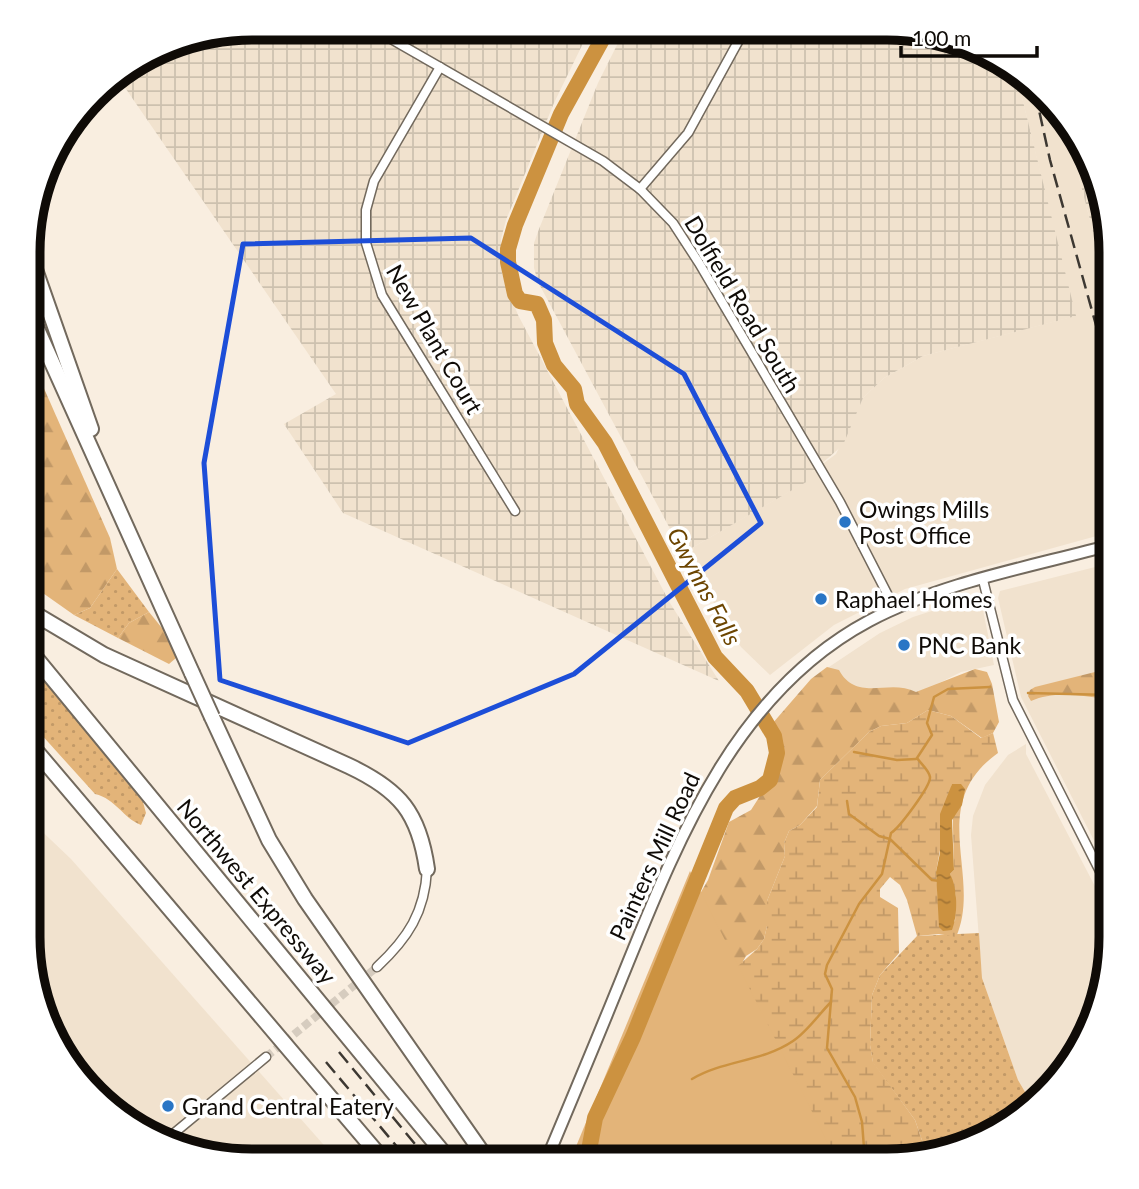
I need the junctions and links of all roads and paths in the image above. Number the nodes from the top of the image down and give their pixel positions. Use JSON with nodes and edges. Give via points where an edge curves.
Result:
{"nodes":[{"id":1,"x":393,"y":40,"type":"edge"},
{"id":2,"x":739,"y":40,"type":"edge"},
{"id":3,"x":440,"y":67,"type":"junction"},
{"id":4,"x":640,"y":189,"type":"junction"},
{"id":5,"x":40,"y":284,"type":"edge"},
{"id":6,"x":40,"y":336,"type":"edge"},
{"id":7,"x":515,"y":511,"type":"dead end"},
{"id":8,"x":123,"y":519,"type":"junction"},
{"id":9,"x":1098,"y":549,"type":"edge"},
{"id":10,"x":983,"y":580,"type":"junction"},
{"id":11,"x":895,"y":608,"type":"junction"},
{"id":12,"x":41,"y":617,"type":"edge"},
{"id":13,"x":41,"y":664,"type":"edge"},
{"id":14,"x":41,"y":757,"type":"edge"},
{"id":15,"x":1098,"y":867,"type":"edge"},
{"id":16,"x":427,"y":869,"type":"joint"},
{"id":17,"x":377,"y":967,"type":"tunnel mouth"},
{"id":18,"x":266,"y":1057,"type":"tunnel mouth"},
{"id":19,"x":173,"y":1134,"type":"edge"},
{"id":20,"x":373,"y":1148,"type":"edge"},
{"id":21,"x":439,"y":1148,"type":"edge"},
{"id":22,"x":479,"y":1148,"type":"edge"},
{"id":23,"x":552,"y":1148,"type":"edge"}],
"edges":[{"from":1,"to":3,"type":"street","name":"Dolfield Road South"},
{"from":2,"to":4,"type":"street","via":[[688,133]]},
{"from":3,"to":4,"type":"street","name":"Dolfield Road South","via":[[574,144]]},
{"from":3,"to":7,"type":"street","name":"New Plant Court","via":[[374,181],[366,210],[366,243],[382,295]]},
{"from":4,"to":11,"type":"street","name":"Dolfield Road South","via":[[673,223],[694,254],[870,555]]},
{"from":5,"to":8,"type":"highway"},
{"from":6,"to":8,"type":"highway"},
{"from":8,"to":22,"type":"highway","bridge":true,"via":[[269,840]]},
{"from":9,"to":10,"type":"main road","name":"Painters Mill Road"},
{"from":10,"to":11,"type":"main road","name":"Painters Mill Road"},
{"from":10,"to":15,"type":"street","via":[[1013,700]]},
{"from":11,"to":23,"type":"main road","name":"Painters Mill Road","via":[[819,654],[773,696],[714,776],[676,849]]},
{"from":12,"to":16,"type":"highway","via":[[104,655],[377,780],[412,815]]},
{"from":13,"to":21,"type":"highway","name":"Northwest Expressway"},
{"from":14,"to":20,"type":"highway"},
{"from":16,"to":17,"type":"street","via":[[419,915],[402,942]]},
{"from":18,"to":19,"type":"street"}]}
